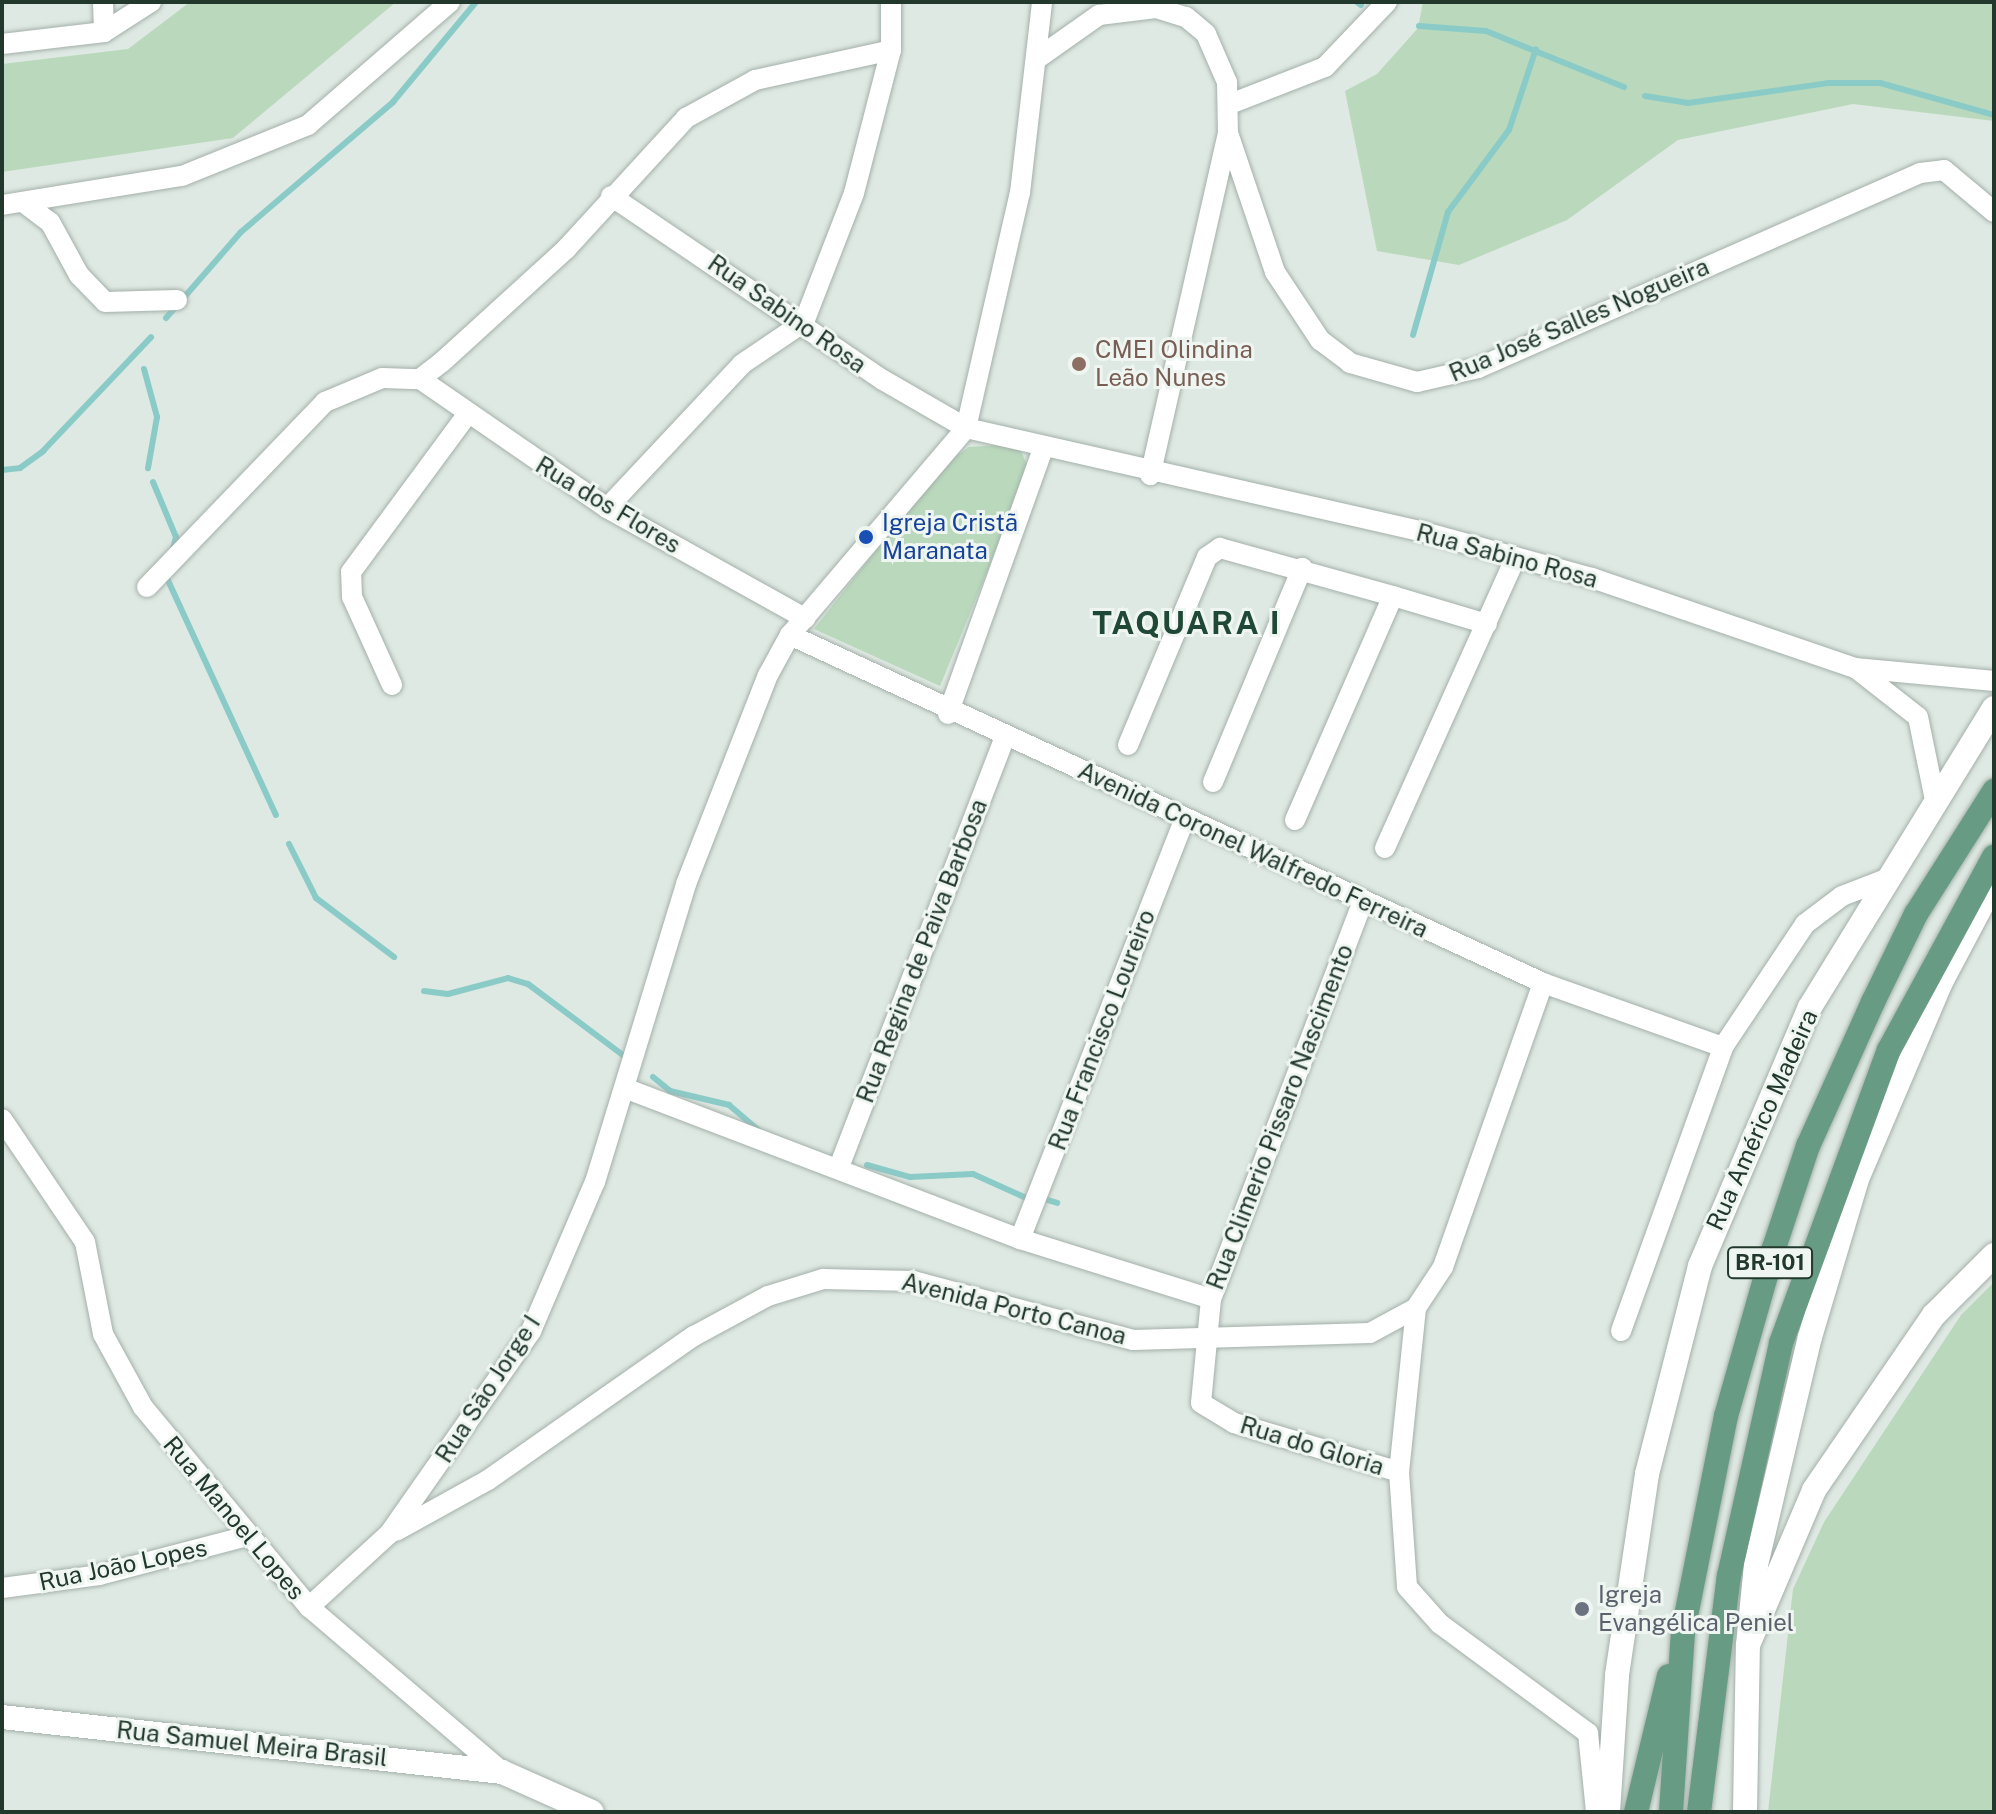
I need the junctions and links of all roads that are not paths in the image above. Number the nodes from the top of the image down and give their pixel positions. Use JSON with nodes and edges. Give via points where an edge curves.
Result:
{"nodes":[{"id":1,"x":103,"y":2,"type":"edge"},
{"id":2,"x":151,"y":2,"type":"edge"},
{"id":3,"x":450,"y":2,"type":"edge"},
{"id":4,"x":891,"y":2,"type":"edge"},
{"id":5,"x":1042,"y":2,"type":"edge"},
{"id":6,"x":1387,"y":2,"type":"edge"},
{"id":7,"x":104,"y":32,"type":"junction"},
{"id":8,"x":2,"y":44,"type":"edge"},
{"id":9,"x":891,"y":50,"type":"junction"},
{"id":10,"x":1038,"y":58,"type":"junction"},
{"id":11,"x":1230,"y":104,"type":"junction"},
{"id":12,"x":1228,"y":133,"type":"junction"},
{"id":13,"x":611,"y":196,"type":"junction"},
{"id":14,"x":12,"y":204,"type":"edge"},
{"id":15,"x":1994,"y":212,"type":"edge"},
{"id":16,"x":177,"y":300,"type":"dead end"},
{"id":17,"x":804,"y":322,"type":"junction"},
{"id":18,"x":420,"y":379,"type":"junction"},
{"id":19,"x":466,"y":416,"type":"junction"},
{"id":20,"x":966,"y":428,"type":"junction"},
{"id":21,"x":1043,"y":448,"type":"junction"},
{"id":22,"x":1150,"y":475,"type":"junction"},
{"id":23,"x":607,"y":508,"type":"junction"},
{"id":24,"x":1516,"y":557,"type":"junction"},
{"id":25,"x":1302,"y":568,"type":"junction"},
{"id":26,"x":147,"y":587,"type":"dead end"},
{"id":27,"x":1393,"y":596,"type":"junction"},
{"id":28,"x":805,"y":618,"type":"junction"},
{"id":29,"x":1487,"y":624,"type":"junction"},
{"id":30,"x":790,"y":635,"type":"junction"},
{"id":31,"x":1855,"y":668,"type":"junction"},
{"id":32,"x":1994,"y":681,"type":"edge"},
{"id":33,"x":392,"y":685,"type":"dead end"},
{"id":34,"x":1994,"y":708,"type":"edge"},
{"id":35,"x":948,"y":714,"type":"junction"},
{"id":36,"x":1005,"y":736,"type":"junction"},
{"id":37,"x":1128,"y":745,"type":"dead end"},
{"id":38,"x":1213,"y":782,"type":"dead end"},
{"id":39,"x":1994,"y":791,"type":"edge"},
{"id":40,"x":1934,"y":795,"type":"junction"},
{"id":41,"x":1184,"y":820,"type":"junction"},
{"id":42,"x":1295,"y":820,"type":"dead end"},
{"id":43,"x":1385,"y":848,"type":"dead end"},
{"id":44,"x":1994,"y":857,"type":"edge"},
{"id":45,"x":1884,"y":880,"type":"junction"},
{"id":46,"x":1994,"y":882,"type":"edge"},
{"id":47,"x":1363,"y":901,"type":"junction"},
{"id":48,"x":1543,"y":983,"type":"junction"},
{"id":49,"x":1723,"y":1047,"type":"junction"},
{"id":50,"x":627,"y":1089,"type":"junction"},
{"id":51,"x":2,"y":1119,"type":"edge"},
{"id":52,"x":839,"y":1167,"type":"junction"},
{"id":53,"x":1020,"y":1239,"type":"junction"},
{"id":54,"x":1994,"y":1255,"type":"edge"},
{"id":55,"x":1211,"y":1299,"type":"junction"},
{"id":56,"x":1416,"y":1308,"type":"junction"},
{"id":57,"x":1621,"y":1331,"type":"dead end"},
{"id":58,"x":1209,"y":1336,"type":"junction"},
{"id":59,"x":1399,"y":1472,"type":"junction"},
{"id":60,"x":389,"y":1534,"type":"junction"},
{"id":61,"x":244,"y":1537,"type":"junction"},
{"id":62,"x":2,"y":1588,"type":"edge"},
{"id":63,"x":309,"y":1607,"type":"junction"},
{"id":64,"x":1683,"y":1631,"type":"junction"},
{"id":65,"x":1748,"y":1645,"type":"junction"},
{"id":66,"x":2,"y":1717,"type":"edge"},
{"id":67,"x":502,"y":1772,"type":"junction"},
{"id":68,"x":592,"y":1812,"type":"edge"},
{"id":69,"x":1596,"y":1812,"type":"edge"},
{"id":70,"x":1608,"y":1812,"type":"edge"},
{"id":71,"x":1636,"y":1812,"type":"edge"},
{"id":72,"x":1671,"y":1812,"type":"edge"},
{"id":73,"x":1699,"y":1812,"type":"edge"},
{"id":74,"x":1745,"y":1812,"type":"edge"}],
"edges":[{"from":1,"to":7,"type":"street"},
{"from":2,"to":7,"type":"street"},
{"from":3,"to":14,"type":"street","via":[[308,125],[182,176]]},
{"from":4,"to":9,"type":"street"},
{"from":5,"to":10,"type":"street"},
{"from":6,"to":11,"type":"street","via":[[1325,67]]},
{"from":7,"to":8,"type":"street"},
{"from":9,"to":13,"type":"street","via":[[803,65],[715,98],[643,158]]},
{"from":9,"to":17,"type":"street","via":[[838,241]]},
{"from":10,"to":11,"type":"street","via":[[1099,15],[1156,8],[1186,17],[1206,34]]},
{"from":10,"to":20,"type":"street","via":[[1020,193]]},
{"from":11,"to":12,"type":"street"},
{"from":12,"to":15,"type":"street","name":"Rua José Salles Nogueira","via":[[1275,272],[1320,340],[1350,363],[1417,382],[1478,368],[1920,173],[1944,170]]},
{"from":12,"to":22,"type":"street"},
{"from":13,"to":17,"type":"street","name":"Rua Sabino Rosa"},
{"from":13,"to":18,"type":"street","via":[[566,249]]},
{"from":14,"to":16,"type":"street","via":[[50,222],[79,275],[105,302]]},
{"from":17,"to":20,"type":"street","name":"Rua Sabino Rosa","via":[[883,380]]},
{"from":17,"to":23,"type":"street","via":[[742,364]]},
{"from":18,"to":19,"type":"street","name":"Rua dos Flores"},
{"from":18,"to":26,"type":"street","via":[[382,378],[325,402]]},
{"from":19,"to":23,"type":"street","name":"Rua dos Flores"},
{"from":19,"to":33,"type":"street","via":[[351,572],[352,597]]},
{"from":20,"to":21,"type":"street","name":"Rua Sabino Rosa"},
{"from":20,"to":28,"type":"street","name":"Rua São Jorge I"},
{"from":21,"to":22,"type":"street","name":"Rua Sabino Rosa"},
{"from":21,"to":35,"type":"street"},
{"from":22,"to":24,"type":"street","name":"Rua Sabino Rosa"},
{"from":23,"to":28,"type":"street","name":"Rua dos Flores"},
{"from":24,"to":29,"type":"street"},
{"from":24,"to":31,"type":"street","name":"Rua Sabino Rosa"},
{"from":25,"to":27,"type":"street"},
{"from":25,"to":37,"type":"street","via":[[1229,545],[1207,557]]},
{"from":25,"to":38,"type":"street"},
{"from":27,"to":29,"type":"street"},
{"from":27,"to":42,"type":"street"},
{"from":28,"to":30,"type":"street","name":"Rua São Jorge I"},
{"from":29,"to":43,"type":"street"},
{"from":30,"to":35,"type":"street","name":"Avenida Coronel Walfredo Ferreira"},
{"from":30,"to":50,"type":"street","name":"Rua São Jorge I","via":[[743,733],[686,884]]},
{"from":31,"to":32,"type":"street","name":"Rua Sabino Rosa"},
{"from":31,"to":40,"type":"street","name":"Rua Sabino Rosa","via":[[1918,717]]},
{"from":34,"to":40,"type":"street","name":"Rua Américo Madeira"},
{"from":35,"to":36,"type":"street","name":"Avenida Coronel Walfredo Ferreira"},
{"from":36,"to":41,"type":"street","name":"Avenida Coronel Walfredo Ferreira"},
{"from":36,"to":52,"type":"street","name":"Rua Regina de Paiva Barbosa"},
{"from":39,"to":64,"type":"main road","number":"BR-101","via":[[1916,914],[1808,1146],[1726,1416]]},
{"from":40,"to":45,"type":"street","name":"Rua Américo Madeira"},
{"from":41,"to":47,"type":"street","name":"Avenida Coronel Walfredo Ferreira"},
{"from":41,"to":53,"type":"street","name":"Rua Francisco Loureiro"},
{"from":44,"to":73,"type":"main road","number":"BR-101","via":[[1889,1050],[1781,1343],[1729,1576]]},
{"from":45,"to":49,"type":"street","via":[[1842,896],[1805,924]]},
{"from":45,"to":70,"type":"street","name":"Rua Américo Madeira","via":[[1770,1089],[1700,1266],[1647,1474],[1617,1675]]},
{"from":46,"to":65,"type":"street","via":[[1941,982],[1857,1179],[1810,1337],[1756,1565]]},
{"from":47,"to":48,"type":"street","name":"Avenida Coronel Walfredo Ferreira"},
{"from":47,"to":55,"type":"street","name":"Rua Climerio Pissaro Nascimento"},
{"from":48,"to":49,"type":"street","name":"Avenida Coronel Walfredo Ferreira"},
{"from":48,"to":56,"type":"street","via":[[1459,1233]]},
{"from":49,"to":57,"type":"street"},
{"from":50,"to":52,"type":"street"},
{"from":50,"to":60,"type":"street","name":"Rua São Jorge I","via":[[531,1331]]},
{"from":51,"to":61,"type":"street","name":"Rua Manoel Lopes","via":[[85,1242],[118,1369]]},
{"from":52,"to":53,"type":"street"},
{"from":53,"to":55,"type":"street"},
{"from":54,"to":65,"type":"street","via":[[1934,1315],[1814,1490]]},
{"from":55,"to":58,"type":"street","name":"Rua Climerio Pissaro Nascimento"},
{"from":56,"to":58,"type":"street","name":"Avenida Porto Canoa","via":[[1352,1337]]},
{"from":56,"to":59,"type":"street"},
{"from":58,"to":59,"type":"street","name":"Rua do Gloria","via":[[1201,1403],[1234,1423]]},
{"from":58,"to":60,"type":"street","name":"Avenida Porto Canoa","via":[[1133,1340],[913,1281],[823,1279],[768,1296],[694,1336],[488,1480]]},
{"from":59,"to":69,"type":"street","via":[[1407,1587],[1440,1624],[1588,1733]]},
{"from":60,"to":63,"type":"street","name":"Rua São Jorge I"},
{"from":61,"to":62,"type":"street","name":"Rua João Lopes","via":[[99,1575]]},
{"from":61,"to":63,"type":"street","name":"Rua Manoel Lopes"},
{"from":63,"to":67,"type":"street","name":"Rua Manoel Lopes"},
{"from":64,"to":71,"type":"main road"},
{"from":64,"to":72,"type":"main road","number":"BR-101"},
{"from":65,"to":74,"type":"street"},
{"from":66,"to":67,"type":"street","name":"Rua Samuel Meira Brasil"},
{"from":67,"to":68,"type":"street","name":"Rua Manoel Lopes"}]}
